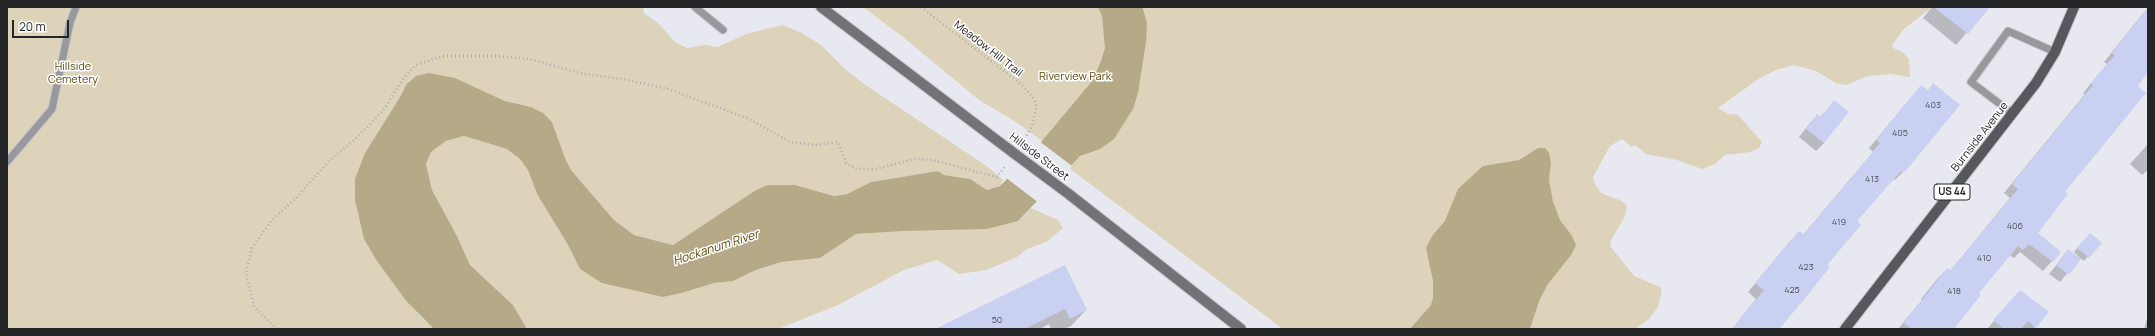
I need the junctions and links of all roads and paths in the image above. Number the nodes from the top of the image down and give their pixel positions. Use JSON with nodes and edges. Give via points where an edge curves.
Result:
{"nodes":[{"id":1,"x":76,"y":7,"type":"edge"},
{"id":2,"x":695,"y":7,"type":"edge"},
{"id":3,"x":821,"y":7,"type":"edge"},
{"id":4,"x":921,"y":7,"type":"edge"},
{"id":5,"x":2074,"y":7,"type":"edge"},
{"id":6,"x":723,"y":30,"type":"dead end"},
{"id":7,"x":2055,"y":52,"type":"junction"},
{"id":8,"x":2014,"y":114,"type":"junction"},
{"id":9,"x":1020,"y":145,"type":"dead end"},
{"id":10,"x":7,"y":162,"type":"edge"},
{"id":11,"x":1008,"y":162,"type":"dead end"},
{"id":12,"x":277,"y":329,"type":"edge"},
{"id":13,"x":1241,"y":329,"type":"edge"},
{"id":14,"x":1844,"y":329,"type":"edge"}],
"edges":[{"from":1,"to":10,"type":"lane","via":[[70,23],[52,109]]},
{"from":2,"to":6,"type":"lane"},
{"from":3,"to":13,"type":"main road","name":"Hillside Street","bridge":true,"via":[[1070,195]]},
{"from":4,"to":9,"type":"path","name":"Meadow Hill Trail","via":[[1022,85],[1034,100],[1036,109],[1032,126]]},
{"from":5,"to":7,"type":"main road","name":"Burnside Avenue","number":"US 44"},
{"from":7,"to":8,"type":"main road","name":"Burnside Avenue","number":"US 44"},
{"from":7,"to":8,"type":"lane","via":[[2008,31],[1971,82]]},
{"from":8,"to":14,"type":"main road","name":"Burnside Avenue","number":"US 44"},
{"from":11,"to":12,"type":"path","via":[[997,177],[932,160],[914,159],[876,169],[857,169],[846,163],[838,142],[815,145],[790,142],[747,118],[668,88],[584,74],[529,60],[500,56],[443,56],[416,65],[405,76],[382,112],[329,161],[272,220],[252,248],[246,273],[254,307]]}]}
